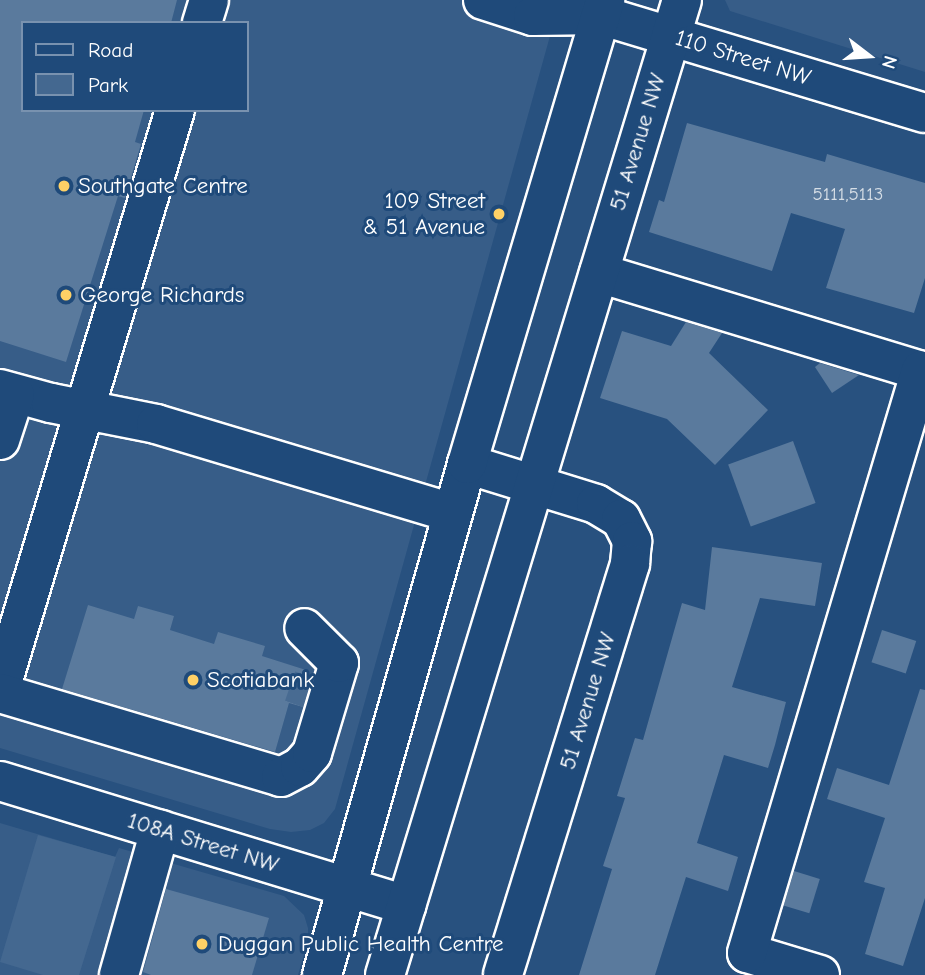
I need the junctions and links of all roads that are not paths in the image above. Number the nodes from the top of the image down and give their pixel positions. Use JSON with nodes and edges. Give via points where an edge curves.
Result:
{"nodes":[{"id":1,"x":209,"y":0,"type":"edge"},
{"id":2,"x":483,"y":0,"type":"edge"},
{"id":3,"x":682,"y":0,"type":"edge"},
{"id":4,"x":595,"y":5,"type":"edge"},
{"id":5,"x":203,"y":21,"type":"edge"},
{"id":6,"x":671,"y":36,"type":"junction"},
{"id":7,"x":174,"y":112,"type":"edge"},
{"id":8,"x":925,"y":113,"type":"edge"},
{"id":9,"x":599,"y":272,"type":"junction"},
{"id":10,"x":923,"y":371,"type":"edge"},
{"id":11,"x":8,"y":391,"type":"edge"},
{"id":12,"x":86,"y":410,"type":"junction"},
{"id":13,"x":0,"y":440,"type":"edge"},
{"id":14,"x":467,"y":464,"type":"junction"},
{"id":15,"x":534,"y":485,"type":"junction"},
{"id":16,"x":453,"y":513,"type":"junction"},
{"id":17,"x":0,"y":691,"type":"edge"},
{"id":18,"x":281,"y":777,"type":"junction"},
{"id":19,"x":0,"y":781,"type":"edge"},
{"id":20,"x":160,"y":830,"type":"junction"},
{"id":21,"x":348,"y":887,"type":"junction"},
{"id":22,"x":406,"y":905,"type":"junction"},
{"id":23,"x":743,"y":964,"type":"edge"},
{"id":24,"x":119,"y":975,"type":"edge"},
{"id":25,"x":322,"y":975,"type":"edge"},
{"id":26,"x":384,"y":975,"type":"edge"},
{"id":27,"x":503,"y":975,"type":"edge"},
{"id":28,"x":820,"y":975,"type":"edge"}],
"edges":[{"from":1,"to":5,"type":"main road"},
{"from":2,"to":4,"type":"main road","name":"110 Street NW","via":[[533,16]]},
{"from":3,"to":6,"type":"main road","name":"51 Avenue NW"},
{"from":4,"to":6,"type":"main road","name":"110 Street NW"},
{"from":4,"to":14,"type":"main road"},
{"from":6,"to":8,"type":"main road","name":"110 Street NW"},
{"from":6,"to":9,"type":"main road","name":"51 Avenue NW"},
{"from":7,"to":12,"type":"main road"},
{"from":9,"to":10,"type":"main road"},
{"from":9,"to":15,"type":"main road","name":"51 Avenue NW"},
{"from":10,"to":23,"type":"main road"},
{"from":11,"to":12,"type":"main road"},
{"from":11,"to":13,"type":"main road"},
{"from":12,"to":16,"type":"main road","via":[[156,424]]},
{"from":12,"to":17,"type":"main road"},
{"from":14,"to":15,"type":"main road","name":"51 Avenue NW"},
{"from":14,"to":16,"type":"main road"},
{"from":15,"to":22,"type":"main road","name":"51 Avenue NW"},
{"from":15,"to":27,"type":"main road","name":"51 Avenue NW","via":[[611,511],[629,530],[632,554]]},
{"from":16,"to":21,"type":"main road"},
{"from":17,"to":18,"type":"main road"},
{"from":18,"to":18,"type":"main road","via":[[312,754],[340,663],[310,665]]},
{"from":19,"to":20,"type":"main road","name":"108A Street NW"},
{"from":20,"to":21,"type":"main road","name":"108A Street NW"},
{"from":20,"to":24,"type":"main road"},
{"from":21,"to":22,"type":"main road","name":"108A Street NW"},
{"from":21,"to":25,"type":"main road"},
{"from":22,"to":26,"type":"main road","name":"51 Avenue NW"},
{"from":23,"to":28,"type":"main road"}]}
